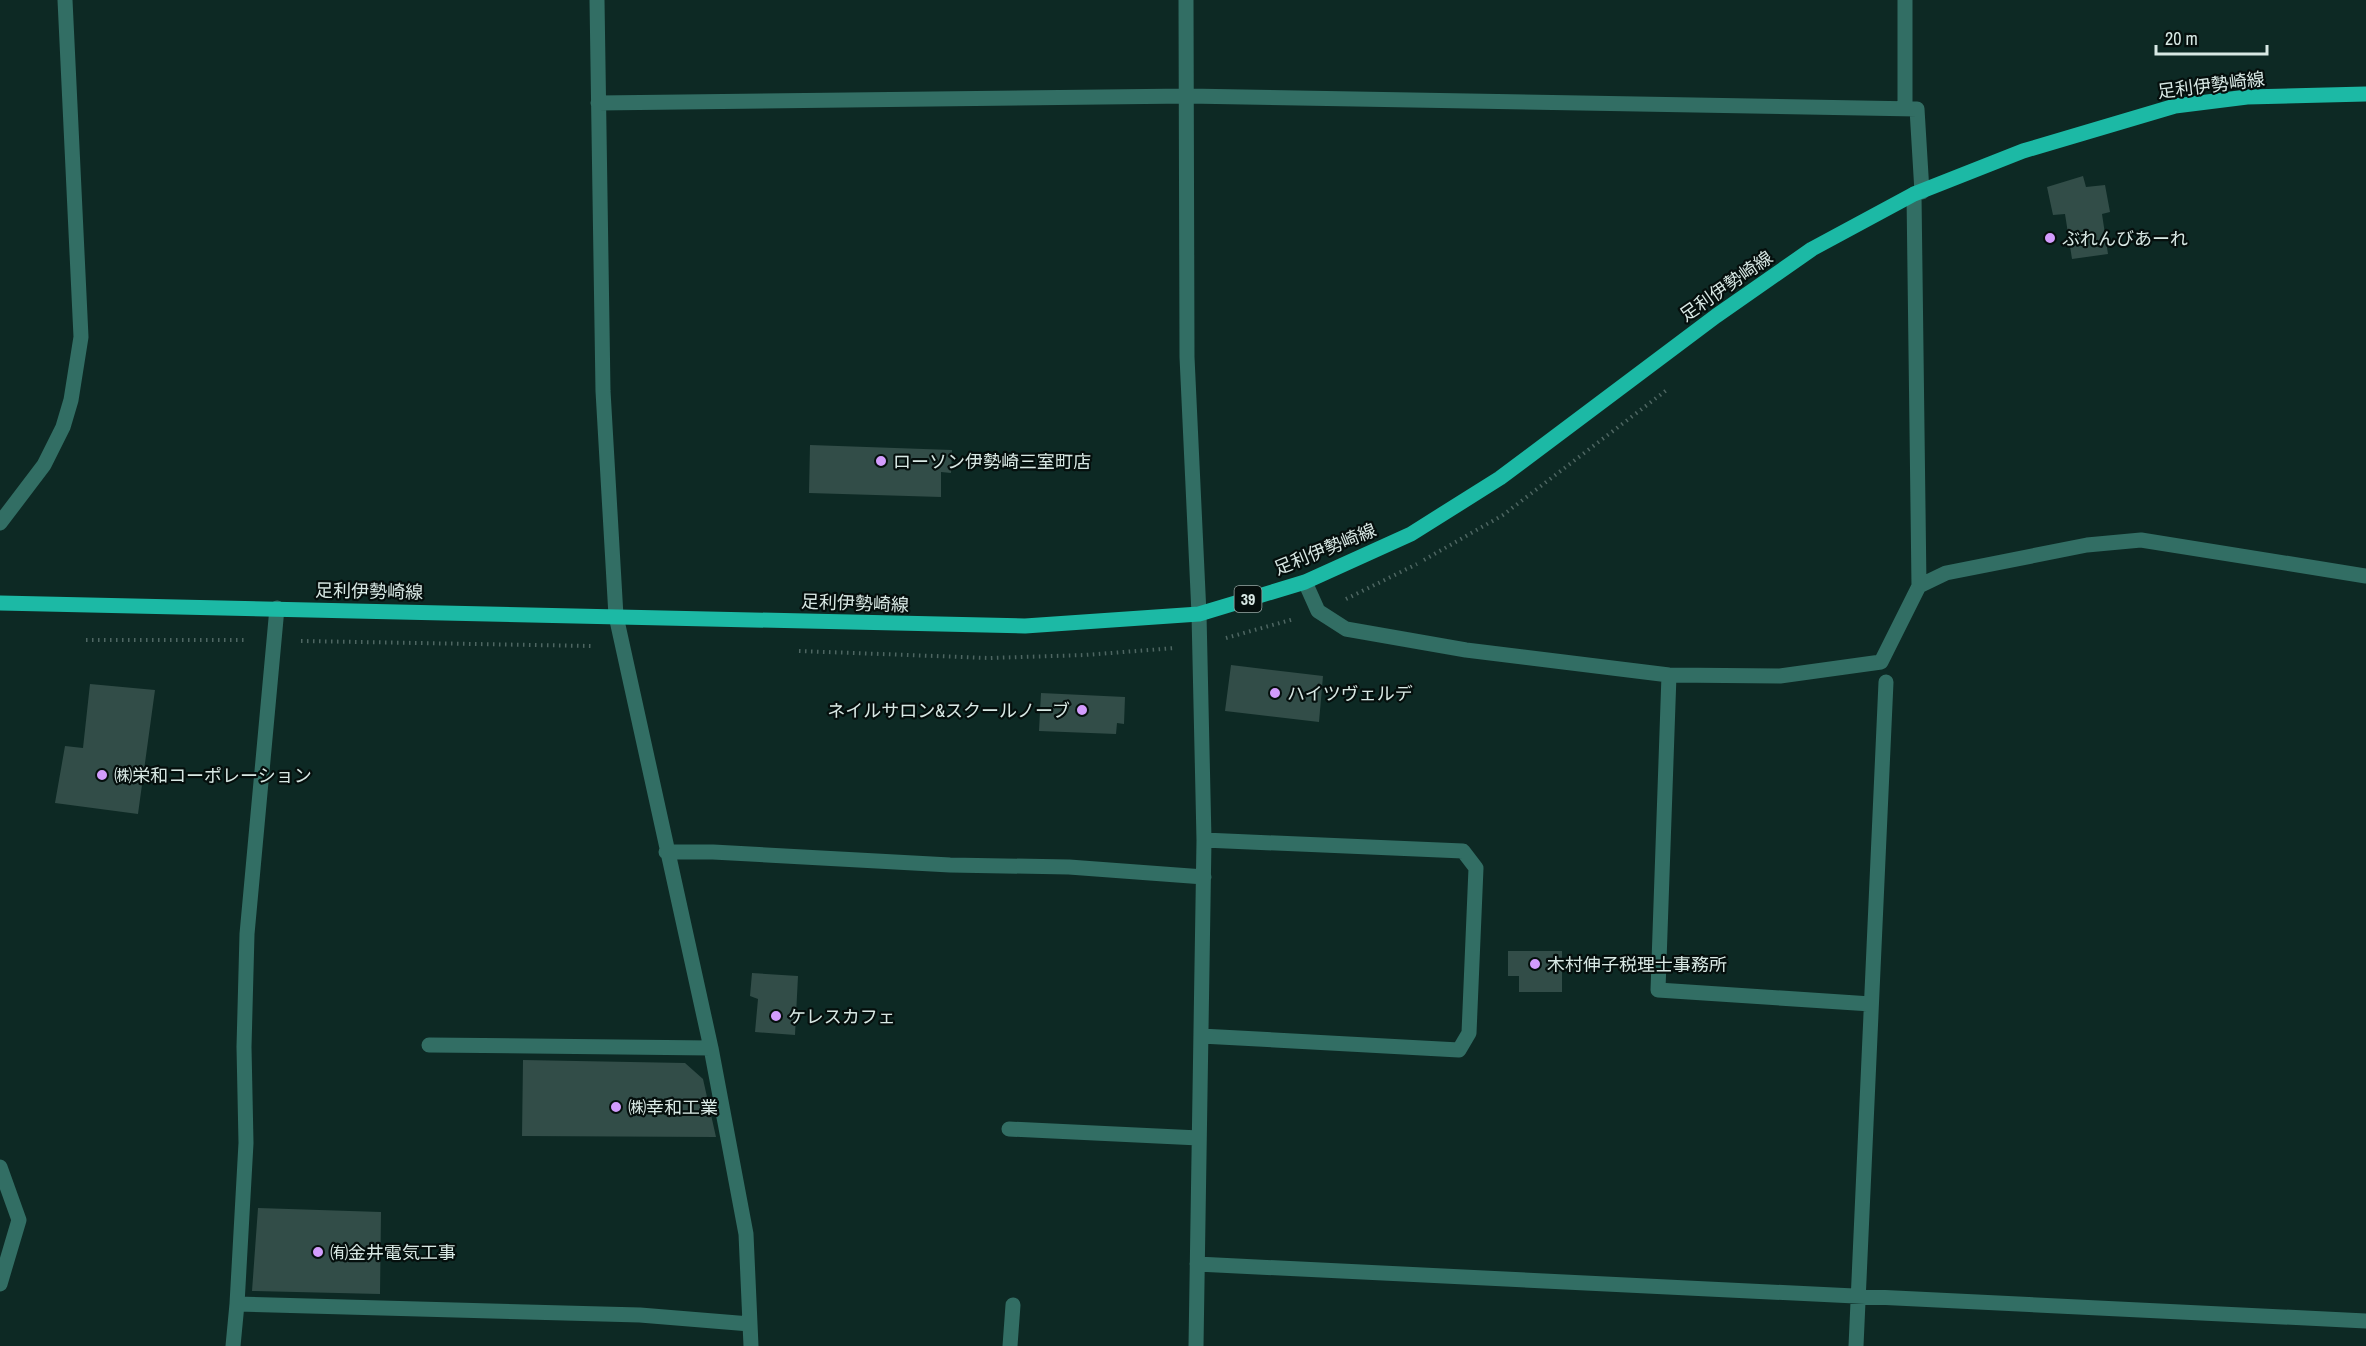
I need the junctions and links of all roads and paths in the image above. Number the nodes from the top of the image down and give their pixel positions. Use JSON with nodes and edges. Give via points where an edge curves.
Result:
{"nodes":[{"id":1,"x":65,"y":0,"type":"edge"},
{"id":2,"x":597,"y":0,"type":"edge"},
{"id":3,"x":1186,"y":0,"type":"edge"},
{"id":4,"x":1905,"y":0,"type":"edge"},
{"id":5,"x":2366,"y":94,"type":"edge"},
{"id":6,"x":1188,"y":96,"type":"junction"},
{"id":7,"x":598,"y":103,"type":"junction"},
{"id":8,"x":1905,"y":109,"type":"junction"},
{"id":9,"x":1918,"y":193,"type":"junction"},
{"id":10,"x":0,"y":523,"type":"edge"},
{"id":11,"x":2366,"y":576,"type":"edge"},
{"id":12,"x":1305,"y":582,"type":"junction"},
{"id":13,"x":1918,"y":586,"type":"junction"},
{"id":14,"x":0,"y":603,"type":"edge"},
{"id":15,"x":277,"y":608,"type":"junction"},
{"id":16,"x":1199,"y":614,"type":"junction"},
{"id":17,"x":1304,"y":615,"type":"dead end"},
{"id":18,"x":616,"y":616,"type":"junction"},
{"id":19,"x":86,"y":639,"type":"dead end"},
{"id":20,"x":250,"y":640,"type":"dead end"},
{"id":21,"x":297,"y":641,"type":"dead end"},
{"id":22,"x":1215,"y":641,"type":"dead end"},
{"id":23,"x":591,"y":646,"type":"dead end"},
{"id":24,"x":1669,"y":675,"type":"junction"},
{"id":25,"x":1886,"y":682,"type":"dead end"},
{"id":26,"x":1204,"y":840,"type":"junction"},
{"id":27,"x":666,"y":852,"type":"junction"},
{"id":28,"x":1204,"y":877,"type":"junction"},
{"id":29,"x":1871,"y":1004,"type":"junction"},
{"id":30,"x":1201,"y":1036,"type":"junction"},
{"id":31,"x":429,"y":1045,"type":"dead end"},
{"id":32,"x":711,"y":1048,"type":"junction"},
{"id":33,"x":1009,"y":1129,"type":"dead end"},
{"id":34,"x":1199,"y":1138,"type":"junction"},
{"id":35,"x":0,"y":1167,"type":"edge"},
{"id":36,"x":1197,"y":1264,"type":"junction"},
{"id":37,"x":0,"y":1284,"type":"edge"},
{"id":38,"x":1858,"y":1298,"type":"junction"},
{"id":39,"x":237,"y":1304,"type":"junction"},
{"id":40,"x":1013,"y":1305,"type":"dead end"},
{"id":41,"x":2366,"y":1321,"type":"edge"},
{"id":42,"x":750,"y":1324,"type":"junction"},
{"id":43,"x":233,"y":1346,"type":"edge"},
{"id":44,"x":751,"y":1346,"type":"edge"},
{"id":45,"x":1010,"y":1346,"type":"edge"},
{"id":46,"x":1196,"y":1346,"type":"edge"},
{"id":47,"x":1856,"y":1346,"type":"edge"}],
"edges":[{"from":1,"to":10,"type":"street","via":[[81,337],[63,427],[44,465]]},
{"from":2,"to":7,"type":"street"},
{"from":3,"to":6,"type":"street"},
{"from":4,"to":8,"type":"street"},
{"from":5,"to":9,"type":"main road","name":"足利伊勢崎線","number":"39","via":[[2247,97],[2175,106],[2023,151]]},
{"from":6,"to":7,"type":"street"},
{"from":6,"to":8,"type":"street"},
{"from":6,"to":16,"type":"street","via":[[1187,357]]},
{"from":7,"to":18,"type":"street","via":[[603,391]]},
{"from":8,"to":9,"type":"street","via":[[1917,109]]},
{"from":9,"to":12,"type":"main road","name":"足利伊勢崎線","number":"39","via":[[1812,249],[1500,478],[1411,534]]},
{"from":9,"to":13,"type":"street"},
{"from":11,"to":13,"type":"street","via":[[2141,540],[2087,545],[1946,573]]},
{"from":12,"to":16,"type":"main road","name":"足利伊勢崎線","number":"39"},
{"from":12,"to":24,"type":"street","via":[[1318,610],[1346,629],[1466,650]]},
{"from":13,"to":24,"type":"street","via":[[1881,662],[1780,676]]},
{"from":14,"to":15,"type":"main road","name":"足利伊勢崎線","number":"39"},
{"from":15,"to":18,"type":"main road","name":"足利伊勢崎線","number":"39"},
{"from":15,"to":39,"type":"street","via":[[247,934],[246,1143]]},
{"from":16,"to":18,"type":"main road","name":"足利伊勢崎線","number":"39","via":[[1025,626]]},
{"from":16,"to":26,"type":"street"},
{"from":17,"to":22,"type":"path"},
{"from":18,"to":27,"type":"street"},
{"from":19,"to":20,"type":"path"},
{"from":21,"to":23,"type":"path"},
{"from":24,"to":29,"type":"street","via":[[1658,990]]},
{"from":25,"to":29,"type":"street"},
{"from":26,"to":28,"type":"street"},
{"from":26,"to":30,"type":"street","via":[[1463,851],[1476,868],[1469,1032],[1459,1050]]},
{"from":27,"to":28,"type":"street","via":[[1069,867]]},
{"from":27,"to":32,"type":"street"},
{"from":28,"to":30,"type":"street"},
{"from":29,"to":38,"type":"street"},
{"from":30,"to":34,"type":"street"},
{"from":31,"to":32,"type":"street"},
{"from":32,"to":42,"type":"street","via":[[746,1234]]},
{"from":33,"to":34,"type":"street"},
{"from":34,"to":36,"type":"street"},
{"from":35,"to":37,"type":"street","via":[[19,1220]]},
{"from":36,"to":38,"type":"street"},
{"from":36,"to":46,"type":"street"},
{"from":38,"to":41,"type":"street"},
{"from":38,"to":47,"type":"street"},
{"from":39,"to":42,"type":"street","via":[[640,1315]]},
{"from":39,"to":43,"type":"street"},
{"from":40,"to":45,"type":"street"},
{"from":42,"to":44,"type":"street"}]}
